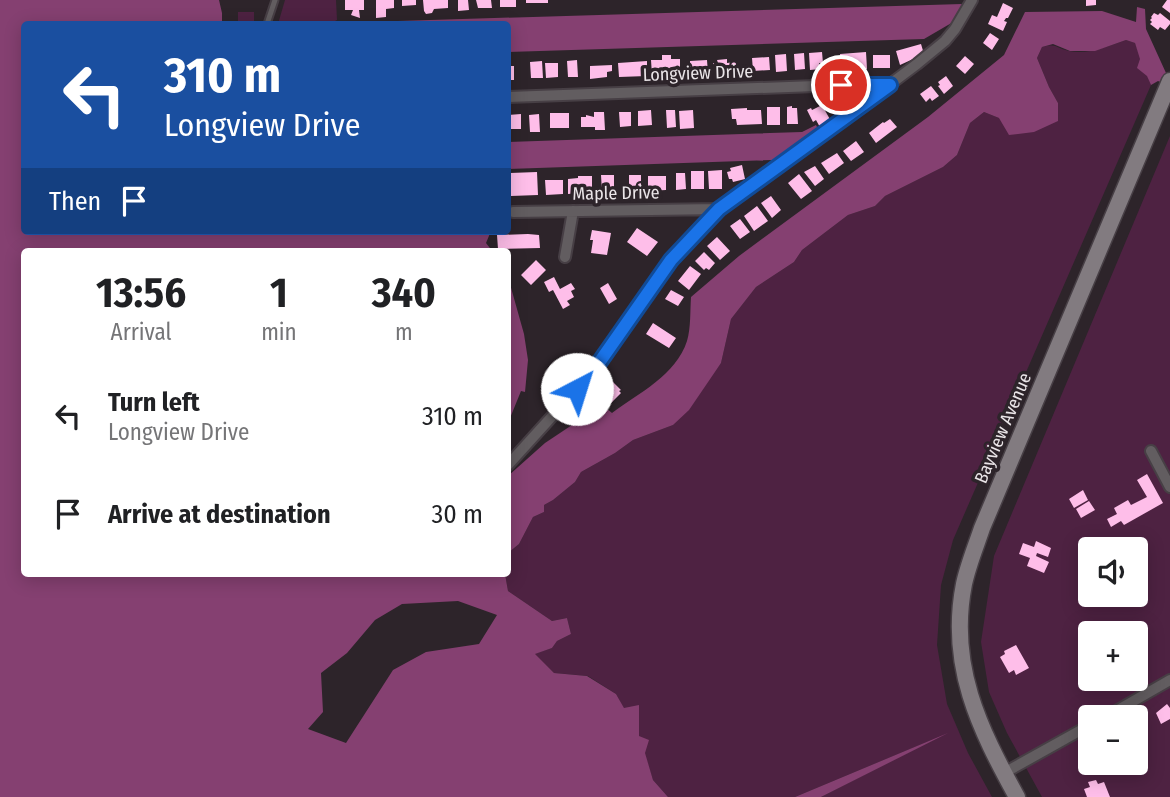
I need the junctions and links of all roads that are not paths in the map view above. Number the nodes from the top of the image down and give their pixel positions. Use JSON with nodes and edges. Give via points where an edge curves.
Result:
{"nodes":[{"id":1,"x":275,"y":0,"type":"edge"},
{"id":2,"x":972,"y":0,"type":"edge"},
{"id":3,"x":268,"y":21,"type":"edge"},
{"id":4,"x":1169,"y":83,"type":"edge"},
{"id":5,"x":890,"y":85,"type":"junction"},
{"id":6,"x":511,"y":97,"type":"edge"},
{"id":7,"x":719,"y":209,"type":"junction"},
{"id":8,"x":573,"y":211,"type":"junction"},
{"id":9,"x":513,"y":212,"type":"dead end"},
{"id":10,"x":565,"y":257,"type":"dead end"},
{"id":11,"x":1151,"y":451,"type":"dead end"},
{"id":12,"x":511,"y":462,"type":"edge"},
{"id":13,"x":1170,"y":487,"type":"edge"},
{"id":14,"x":1170,"y":680,"type":"edge"},
{"id":15,"x":1127,"y":705,"type":"edge"},
{"id":16,"x":1078,"y":732,"type":"edge"},
{"id":17,"x":1004,"y":774,"type":"junction"},
{"id":18,"x":1017,"y":797,"type":"edge"}],
"edges":[{"from":1,"to":3,"type":"lane"},
{"from":2,"to":5,"type":"street","via":[[945,41]]},
{"from":4,"to":17,"type":"main road","name":"Bayview Avenue","via":[[982,528],[964,583],[960,636],[968,690]]},
{"from":5,"to":6,"type":"street","name":"Longview Drive"},
{"from":5,"to":7,"type":"street"},
{"from":7,"to":8,"type":"street","name":"Maple Drive"},
{"from":7,"to":12,"type":"street","via":[[671,260],[594,370]]},
{"from":8,"to":9,"type":"street","name":"Maple Drive"},
{"from":8,"to":10,"type":"street"},
{"from":11,"to":13,"type":"street"},
{"from":14,"to":15,"type":"street"},
{"from":16,"to":17,"type":"street"},
{"from":17,"to":18,"type":"main road","name":"Bayview Avenue"}]}
